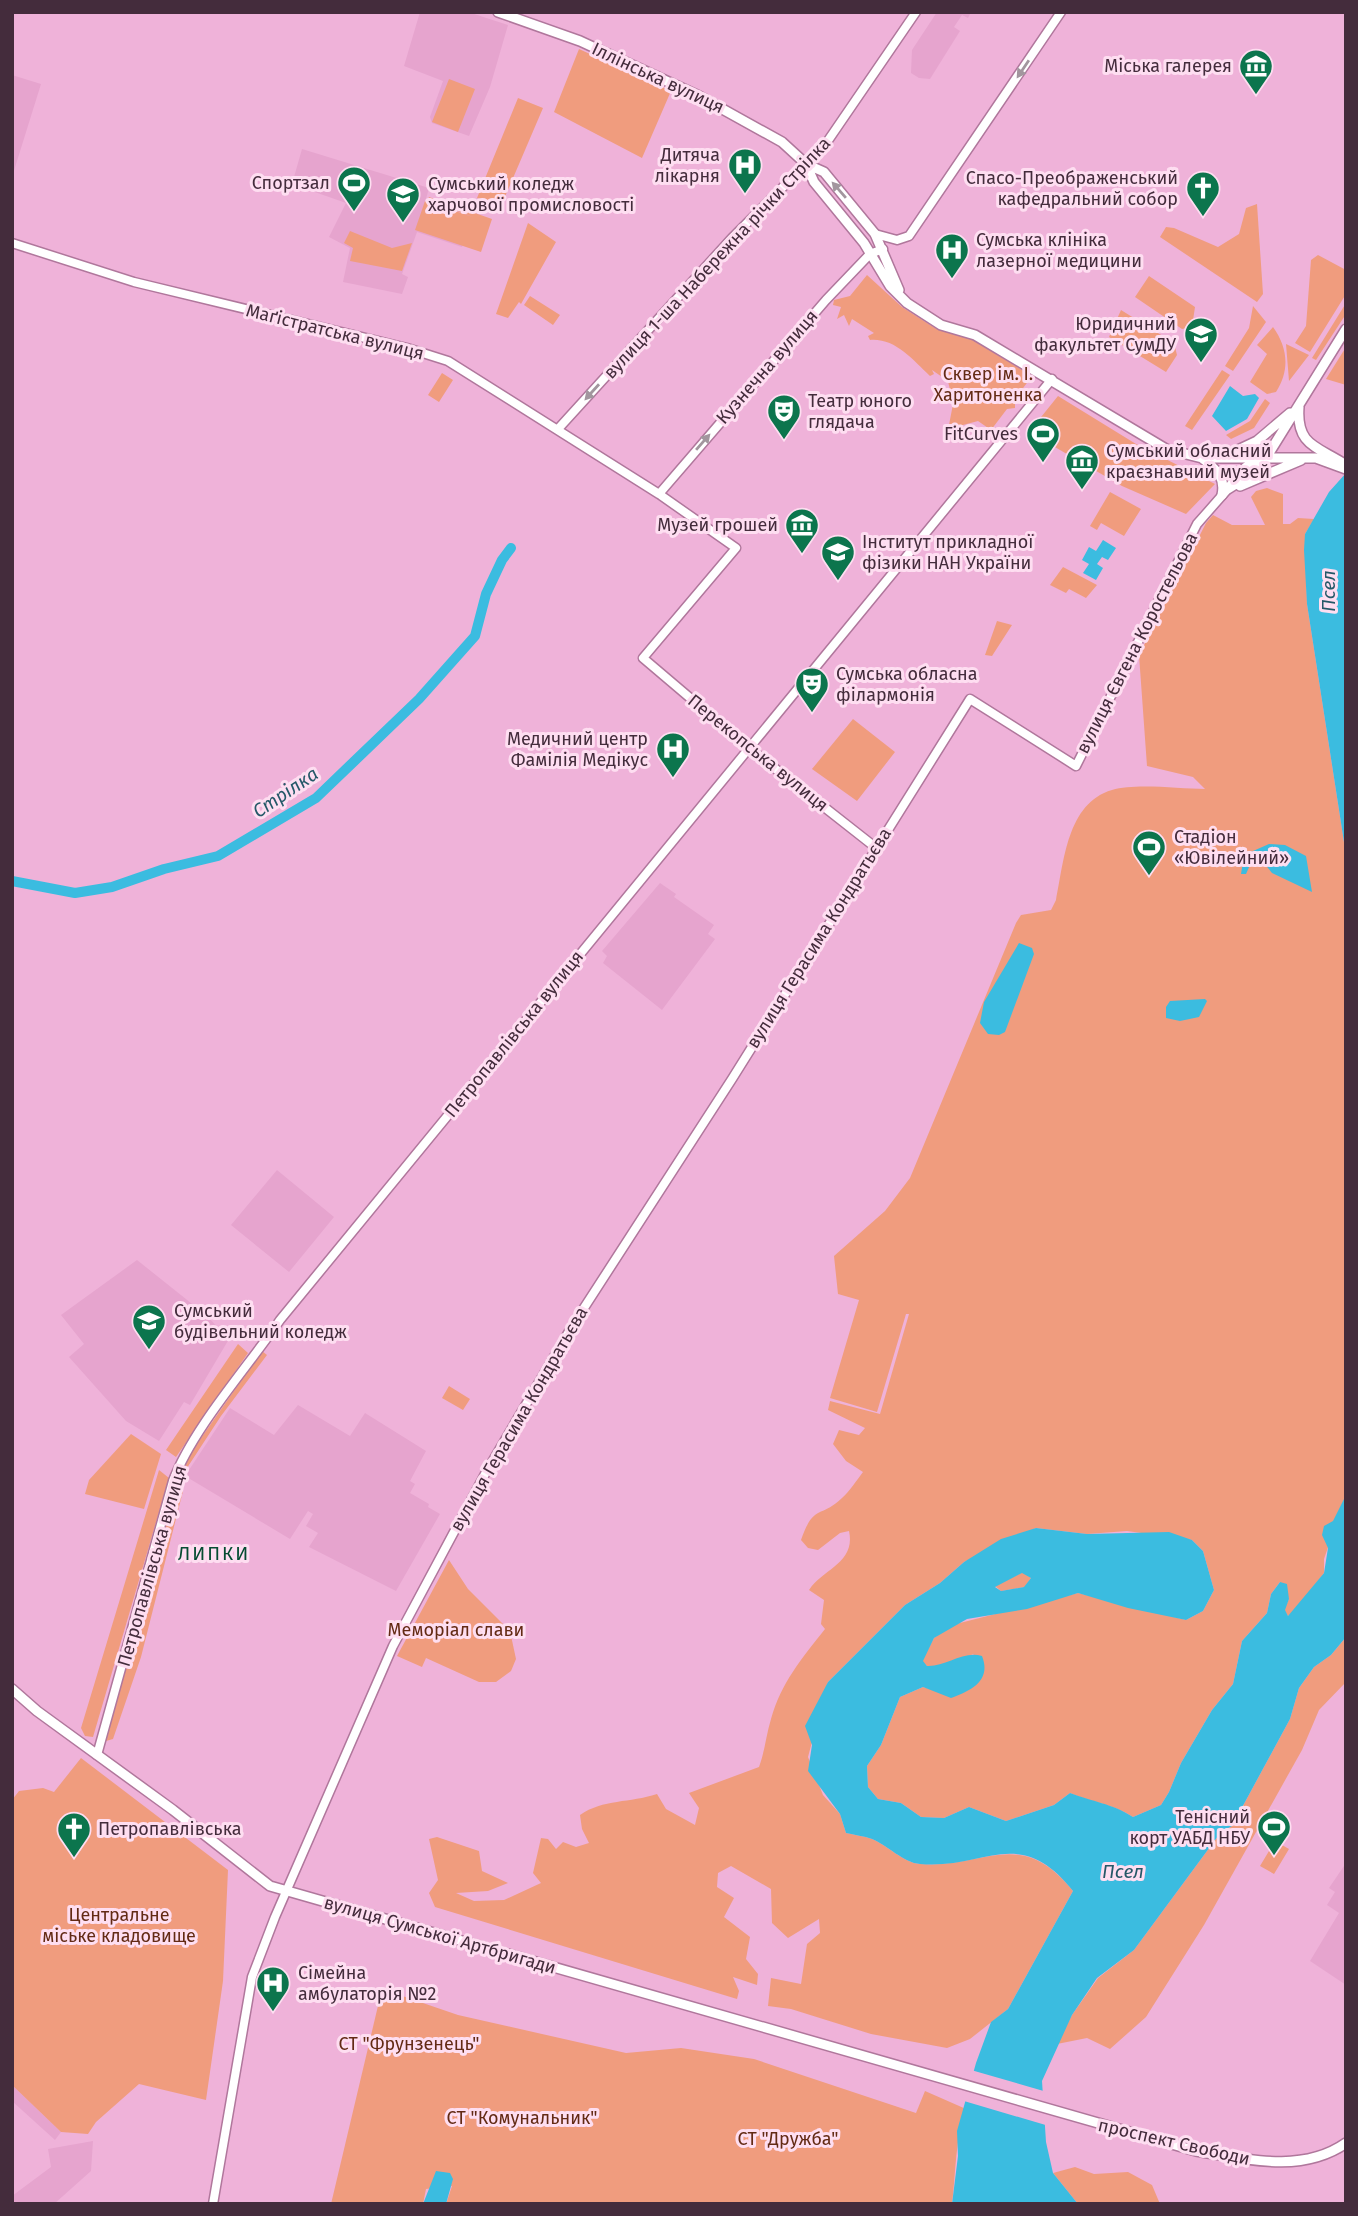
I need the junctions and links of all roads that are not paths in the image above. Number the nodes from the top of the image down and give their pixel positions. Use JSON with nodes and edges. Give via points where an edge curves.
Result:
{"nodes":[{"id":1,"x":498,"y":12,"type":"edge"},
{"id":2,"x":916,"y":12,"type":"edge"},
{"id":3,"x":1061,"y":12,"type":"edge"},
{"id":4,"x":806,"y":164,"type":"junction"},
{"id":5,"x":875,"y":234,"type":"junction"},
{"id":6,"x":12,"y":243,"type":"edge"},
{"id":7,"x":883,"y":249,"type":"junction"},
{"id":8,"x":870,"y":254,"type":"junction"},
{"id":9,"x":907,"y":303,"type":"junction"},
{"id":10,"x":1346,"y":329,"type":"edge"},
{"id":11,"x":1052,"y":379,"type":"junction"},
{"id":12,"x":1299,"y":405,"type":"junction"},
{"id":13,"x":558,"y":429,"type":"junction"},
{"id":14,"x":1202,"y":458,"type":"junction"},
{"id":15,"x":1219,"y":458,"type":"junction"},
{"id":16,"x":1266,"y":458,"type":"junction"},
{"id":17,"x":1305,"y":458,"type":"junction"},
{"id":18,"x":1346,"y":467,"type":"edge"},
{"id":19,"x":1225,"y":492,"type":"junction"},
{"id":20,"x":659,"y":494,"type":"junction"},
{"id":21,"x":643,"y":658,"type":"joint"},
{"id":22,"x":970,"y":699,"type":"joint"},
{"id":23,"x":749,"y":748,"type":"junction"},
{"id":24,"x":875,"y":847,"type":"junction"},
{"id":25,"x":12,"y":1689,"type":"edge"},
{"id":26,"x":97,"y":1755,"type":"junction"},
{"id":27,"x":288,"y":1892,"type":"junction"},
{"id":28,"x":923,"y":2073,"type":"joint"},
{"id":29,"x":1346,"y":2143,"type":"edge"},
{"id":30,"x":213,"y":2204,"type":"edge"}],
"edges":[{"from":1,"to":4,"type":"main road","name":"Іллінська вулиця","via":[[580,41],[698,96],[776,138]]},
{"from":2,"to":4,"type":"street","name":"вулиця 1-ша Набережна річки Стрілка","via":[[825,145]]},
{"from":3,"to":5,"type":"street","one_way":true,"via":[[909,236],[889,240]]},
{"from":5,"to":4,"type":"main road","one_way":true,"via":[[824,172]]},
{"from":4,"to":8,"type":"main road","via":[[814,182]]},
{"from":4,"to":13,"type":"street","name":"вулиця 1-ша Набережна річки Стрілка","one_way":true},
{"from":5,"to":7,"type":"main road"},
{"from":6,"to":13,"type":"street","name":"Маґістратська вулиця","via":[[134,282],[426,353],[448,361]]},
{"from":7,"to":8,"type":"street","name":"Кузнечна вулиця"},
{"from":7,"to":9,"type":"main road"},
{"from":8,"to":9,"type":"main road","via":[[880,274]]},
{"from":20,"to":8,"type":"street","name":"Кузнечна вулиця","one_way":true},
{"from":9,"to":11,"type":"main road","via":[[941,325],[975,335]]},
{"from":10,"to":12,"type":"main road"},
{"from":11,"to":14,"type":"main road","via":[[1166,449]]},
{"from":11,"to":23,"type":"street","name":"Петропавлівська вулиця"},
{"from":12,"to":15,"type":"main road","via":[[1257,441]]},
{"from":12,"to":16,"type":"main road"},
{"from":12,"to":18,"type":"main road","via":[[1300,434]]},
{"from":13,"to":20,"type":"street","name":"Маґістратська вулиця"},
{"from":14,"to":15,"type":"main road"},
{"from":14,"to":19,"type":"main road","via":[[1220,474]]},
{"from":15,"to":16,"type":"main road"},
{"from":16,"to":17,"type":"main road"},
{"from":16,"to":19,"type":"main road"},
{"from":17,"to":18,"type":"main road"},
{"from":17,"to":19,"type":"main road"},
{"from":19,"to":22,"type":"street","name":"вулиця Євгена Коростельова","via":[[1197,524],[1076,766]]},
{"from":20,"to":21,"type":"street","name":"Маґістратська вулиця","via":[[737,548]]},
{"from":21,"to":23,"type":"street","name":"Перекопська вулиця"},
{"from":22,"to":24,"type":"street","name":"вулиця Герасима Кондратьєва"},
{"from":23,"to":24,"type":"street","name":"Перекопська вулиця"},
{"from":23,"to":26,"type":"street","name":"Петропавлівська вулиця","via":[[279,1320],[183,1459]]},
{"from":24,"to":27,"type":"street","name":"вулиця Герасима Кондратьєва","via":[[732,1079],[609,1266],[485,1475],[393,1646]]},
{"from":25,"to":26,"type":"main road","name":"вулиця Сумської Артбригади"},
{"from":26,"to":27,"type":"main road","name":"вулиця Сумської Артбригади","via":[[270,1886]]},
{"from":27,"to":28,"type":"main road","name":"вулиця Сумської Артбригади"},
{"from":27,"to":30,"type":"street","name":"вулиця Герасима Кондратьєва","via":[[248,1992]]},
{"from":28,"to":29,"type":"main road","name":"проспект Свободи","via":[[1196,2151],[1265,2162],[1323,2156]]}]}
